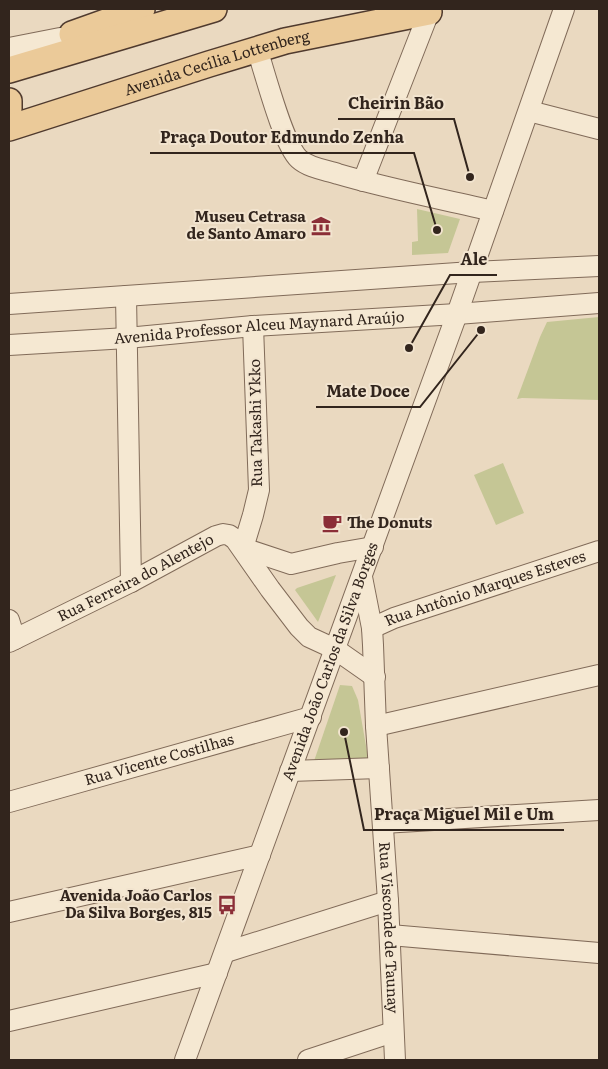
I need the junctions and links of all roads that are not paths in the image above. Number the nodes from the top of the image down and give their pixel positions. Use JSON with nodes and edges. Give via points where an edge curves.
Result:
{"nodes":[{"id":1,"x":142,"y":9,"type":"edge"},
{"id":2,"x":214,"y":9,"type":"edge"},
{"id":3,"x":380,"y":9,"type":"edge"},
{"id":4,"x":564,"y":9,"type":"edge"},
{"id":5,"x":429,"y":12,"type":"joint"},
{"id":6,"x":60,"y":38,"type":"junction"},
{"id":7,"x":9,"y":48,"type":"edge"},
{"id":8,"x":258,"y":49,"type":"junction"},
{"id":9,"x":9,"y":58,"type":"edge"},
{"id":10,"x":9,"y":70,"type":"edge"},
{"id":11,"x":9,"y":101,"type":"edge"},
{"id":12,"x":68,"y":108,"type":"junction"},
{"id":13,"x":9,"y":109,"type":"edge"},
{"id":14,"x":529,"y":111,"type":"junction"},
{"id":15,"x":9,"y":128,"type":"edge"},
{"id":16,"x":599,"y":129,"type":"edge"},
{"id":17,"x":363,"y":181,"type":"junction"},
{"id":18,"x":494,"y":211,"type":"junction"},
{"id":19,"x":599,"y":266,"type":"edge"},
{"id":20,"x":472,"y":272,"type":"junction"},
{"id":21,"x":126,"y":296,"type":"junction"},
{"id":22,"x":599,"y":303,"type":"edge"},
{"id":23,"x":9,"y":304,"type":"edge"},
{"id":24,"x":457,"y":314,"type":"junction"},
{"id":25,"x":253,"y":326,"type":"junction"},
{"id":26,"x":127,"y":338,"type":"junction"},
{"id":27,"x":9,"y":345,"type":"edge"},
{"id":28,"x":373,"y":547,"type":"junction"},
{"id":29,"x":243,"y":548,"type":"junction"},
{"id":30,"x":599,"y":551,"type":"edge"},
{"id":31,"x":291,"y":564,"type":"junction"},
{"id":32,"x":362,"y":577,"type":"junction"},
{"id":33,"x":131,"y":582,"type":"junction"},
{"id":34,"x":270,"y":589,"type":"junction"},
{"id":35,"x":9,"y":620,"type":"edge"},
{"id":36,"x":372,"y":628,"type":"junction"},
{"id":37,"x":12,"y":641,"type":"edge"},
{"id":38,"x":335,"y":649,"type":"junction"},
{"id":39,"x":599,"y":675,"type":"edge"},
{"id":40,"x":375,"y":677,"type":"junction"},
{"id":41,"x":311,"y":717,"type":"junction"},
{"id":42,"x":376,"y":726,"type":"junction"},
{"id":43,"x":379,"y":768,"type":"junction"},
{"id":44,"x":290,"y":771,"type":"junction"},
{"id":45,"x":9,"y":802,"type":"edge"},
{"id":46,"x":599,"y":810,"type":"edge"},
{"id":47,"x":382,"y":823,"type":"junction"},
{"id":48,"x":260,"y":855,"type":"junction"},
{"id":49,"x":388,"y":901,"type":"junction"},
{"id":50,"x":9,"y":912,"type":"edge"},
{"id":51,"x":390,"y":935,"type":"junction"},
{"id":52,"x":226,"y":952,"type":"junction"},
{"id":53,"x":599,"y":953,"type":"edge"},
{"id":54,"x":217,"y":973,"type":"junction"},
{"id":55,"x":9,"y":1021,"type":"edge"},
{"id":56,"x":393,"y":1032,"type":"junction"},
{"id":57,"x":185,"y":1060,"type":"edge"},
{"id":58,"x":308,"y":1060,"type":"edge"},
{"id":59,"x":395,"y":1060,"type":"edge"}],
"edges":[{"from":1,"to":6,"type":"main road"},
{"from":2,"to":10,"type":"main road"},
{"from":3,"to":12,"type":"main road","via":[[208,50],[127,75]]},
{"from":4,"to":14,"type":"street","name":"Avenida João Carlos da Silva Borges"},
{"from":5,"to":8,"type":"main road","name":"Avenida Cecília Lottenberg"},
{"from":5,"to":17,"type":"street"},
{"from":6,"to":7,"type":"street"},
{"from":6,"to":9,"type":"main road"},
{"from":8,"to":12,"type":"main road","name":"Avenida Cecília Lottenberg"},
{"from":8,"to":17,"type":"street","via":[[284,134],[299,158],[309,165]]},
{"from":11,"to":13,"type":"main road"},
{"from":12,"to":15,"type":"main road","name":"Avenida Cecília Lottenberg"},
{"from":14,"to":16,"type":"street"},
{"from":14,"to":18,"type":"street","name":"Avenida João Carlos da Silva Borges"},
{"from":17,"to":18,"type":"street"},
{"from":18,"to":20,"type":"street","name":"Avenida João Carlos da Silva Borges"},
{"from":19,"to":20,"type":"street"},
{"from":20,"to":21,"type":"street"},
{"from":20,"to":24,"type":"street","name":"Avenida João Carlos da Silva Borges"},
{"from":21,"to":23,"type":"street"},
{"from":21,"to":26,"type":"street"},
{"from":22,"to":24,"type":"street","name":"Avenida Professor Alceu Maynard Araújo"},
{"from":24,"to":25,"type":"street","name":"Avenida Professor Alceu Maynard Araújo"},
{"from":24,"to":28,"type":"street","name":"Avenida João Carlos da Silva Borges"},
{"from":25,"to":26,"type":"street","name":"Avenida Professor Alceu Maynard Araújo"},
{"from":25,"to":29,"type":"street","name":"Rua Takashi Ykko","via":[[259,490]]},
{"from":26,"to":27,"type":"street","name":"Avenida Professor Alceu Maynard Araújo"},
{"from":26,"to":33,"type":"street"},
{"from":28,"to":31,"type":"street"},
{"from":28,"to":32,"type":"street","name":"Avenida João Carlos da Silva Borges"},
{"from":29,"to":31,"type":"street"},
{"from":29,"to":33,"type":"street","name":"Rua Ferreira do Alentejo","via":[[229,535],[216,536]]},
{"from":29,"to":34,"type":"street","name":"Rua Ferreira do Alentejo"},
{"from":30,"to":36,"type":"street","name":"Rua Antônio Marques Esteves"},
{"from":31,"to":34,"type":"street"},
{"from":32,"to":36,"type":"street","name":"Rua Visconde de Taunay"},
{"from":32,"to":38,"type":"street","name":"Avenida João Carlos da Silva Borges"},
{"from":33,"to":37,"type":"street","name":"Rua Ferreira do Alentejo"},
{"from":34,"to":38,"type":"street","name":"Rua Ferreira do Alentejo","via":[[299,627]]},
{"from":35,"to":37,"type":"street"},
{"from":36,"to":40,"type":"street","name":"Rua Visconde de Taunay"},
{"from":38,"to":40,"type":"street"},
{"from":38,"to":41,"type":"street","name":"Avenida João Carlos da Silva Borges"},
{"from":39,"to":42,"type":"street"},
{"from":40,"to":42,"type":"street","name":"Rua Visconde de Taunay"},
{"from":41,"to":44,"type":"street","name":"Avenida João Carlos da Silva Borges"},
{"from":41,"to":45,"type":"street","name":"Rua Vicente Costilhas"},
{"from":42,"to":43,"type":"street","name":"Rua Visconde de Taunay"},
{"from":43,"to":44,"type":"street"},
{"from":43,"to":47,"type":"street","name":"Rua Visconde de Taunay"},
{"from":44,"to":48,"type":"street","name":"Avenida João Carlos da Silva Borges"},
{"from":46,"to":47,"type":"street"},
{"from":47,"to":49,"type":"street","name":"Rua Visconde de Taunay"},
{"from":48,"to":50,"type":"street"},
{"from":48,"to":52,"type":"street","name":"Avenida João Carlos da Silva Borges"},
{"from":49,"to":51,"type":"street","name":"Rua Visconde de Taunay"},
{"from":49,"to":52,"type":"street"},
{"from":51,"to":53,"type":"street"},
{"from":51,"to":56,"type":"street","name":"Rua Visconde de Taunay"},
{"from":52,"to":54,"type":"street","name":"Avenida João Carlos da Silva Borges"},
{"from":54,"to":55,"type":"street"},
{"from":54,"to":57,"type":"street","name":"Avenida João Carlos da Silva Borges"},
{"from":56,"to":58,"type":"street"},
{"from":56,"to":59,"type":"street","name":"Rua Visconde de Taunay"}]}
